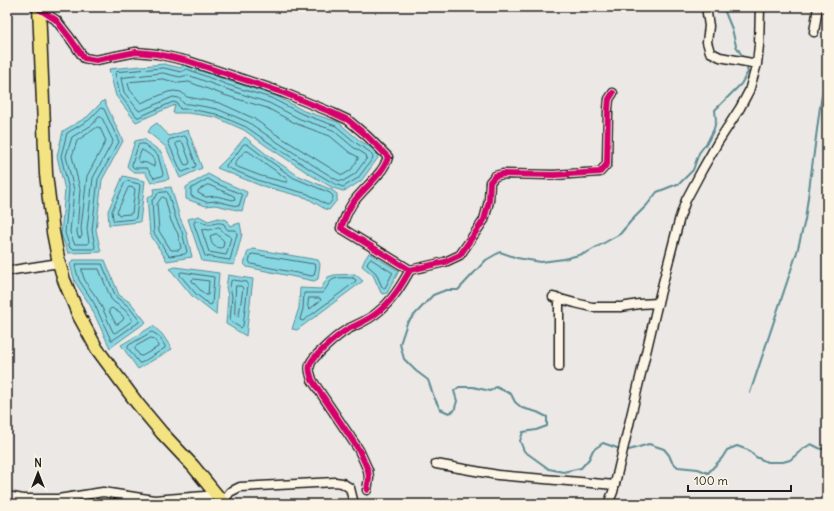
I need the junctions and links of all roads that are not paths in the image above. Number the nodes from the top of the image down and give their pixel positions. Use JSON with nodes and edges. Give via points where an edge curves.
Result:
{"nodes":[{"id":1,"x":706,"y":7,"type":"edge"},
{"id":2,"x":760,"y":7,"type":"edge"},
{"id":3,"x":818,"y":7,"type":"edge"},
{"id":4,"x":39,"y":8,"type":"edge"},
{"id":5,"x":814,"y":32,"type":"dead end"},
{"id":6,"x":754,"y":63,"type":"junction"},
{"id":7,"x":613,"y":93,"type":"dead end"},
{"id":8,"x":59,"y":263,"type":"junction"},
{"id":9,"x":410,"y":270,"type":"junction"},
{"id":10,"x":7,"y":271,"type":"edge"},
{"id":11,"x":658,"y":303,"type":"junction"},
{"id":12,"x":559,"y":367,"type":"dead end"},
{"id":13,"x":436,"y":464,"type":"dead end"},
{"id":14,"x":615,"y":486,"type":"junction"},
{"id":15,"x":366,"y":490,"type":"dead end"},
{"id":16,"x":7,"y":496,"type":"edge"},
{"id":17,"x":221,"y":500,"type":"edge"},
{"id":18,"x":354,"y":504,"type":"edge"},
{"id":19,"x":608,"y":504,"type":"edge"}],
"edges":[{"from":1,"to":6,"type":"street","via":[[709,26],[707,42],[710,52],[720,57]]},
{"from":2,"to":6,"type":"street","via":[[759,45]]},
{"from":3,"to":5,"type":"street"},
{"from":4,"to":8,"type":"main road","via":[[46,174],[52,232]]},
{"from":4,"to":9,"type":"street","via":[[56,20],[84,58],[96,60],[136,52],[188,61],[284,93],[348,120],[388,157],[378,174],[354,202],[341,228]]},
{"from":6,"to":11,"type":"street","via":[[749,91],[686,200]]},
{"from":7,"to":9,"type":"street","via":[[609,99],[608,109],[607,164],[600,172],[495,176],[490,182],[484,220],[460,255],[445,262]]},
{"from":8,"to":10,"type":"street"},
{"from":8,"to":17,"type":"main road","via":[[79,316],[97,349],[137,403]]},
{"from":9,"to":15,"type":"street","via":[[386,305],[376,314],[336,338],[313,359],[310,366],[312,380],[359,450],[370,478]]},
{"from":11,"to":12,"type":"street","via":[[592,307],[556,297]]},
{"from":11,"to":14,"type":"street"},
{"from":13,"to":14,"type":"street","via":[[498,475]]},
{"from":14,"to":19,"type":"street"},
{"from":16,"to":17,"type":"street","via":[[24,500],[58,499],[103,492],[154,500]]},
{"from":17,"to":18,"type":"street","via":[[240,487],[335,482],[350,488]]}]}
